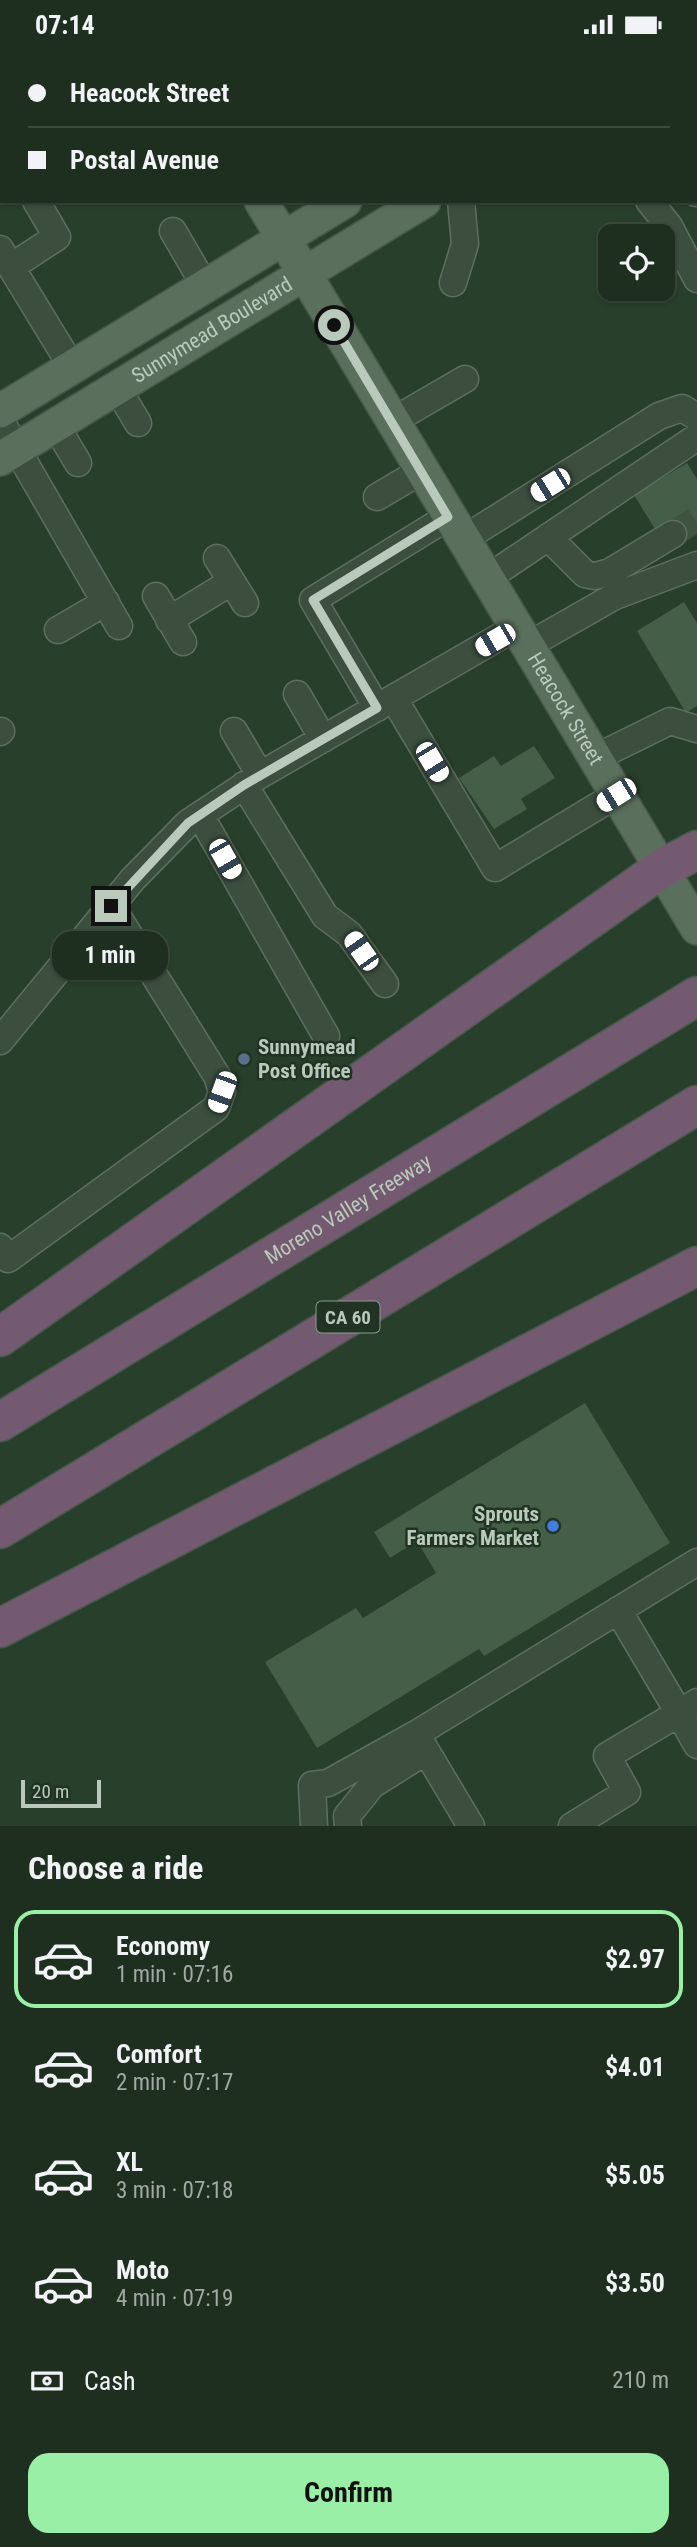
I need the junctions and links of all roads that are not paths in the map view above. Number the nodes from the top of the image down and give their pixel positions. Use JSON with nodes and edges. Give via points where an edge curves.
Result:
{"nodes":[{"id":1,"x":37,"y":203,"type":"edge"},
{"id":2,"x":262,"y":203,"type":"edge"},
{"id":3,"x":342,"y":203,"type":"edge"},
{"id":4,"x":421,"y":203,"type":"edge"},
{"id":5,"x":461,"y":203,"type":"edge"},
{"id":6,"x":655,"y":203,"type":"edge"},
{"id":7,"x":173,"y":231,"type":"dead end"},
{"id":8,"x":284,"y":239,"type":"junction"},
{"id":9,"x":5,"y":258,"type":"edge"},
{"id":10,"x":305,"y":275,"type":"junction"},
{"id":11,"x":697,"y":279,"type":"edge"},
{"id":12,"x":453,"y":283,"type":"dead end"},
{"id":13,"x":205,"y":286,"type":"junction"},
{"id":14,"x":72,"y":367,"type":"junction"},
{"id":15,"x":465,"y":379,"type":"dead end"},
{"id":16,"x":117,"y":388,"type":"junction"},
{"id":17,"x":0,"y":411,"type":"edge"},
{"id":18,"x":697,"y":417,"type":"edge"},
{"id":19,"x":0,"y":420,"type":"edge"},
{"id":20,"x":391,"y":422,"type":"junction"},
{"id":21,"x":138,"y":423,"type":"dead end"},
{"id":22,"x":56,"y":426,"type":"junction"},
{"id":23,"x":697,"y":437,"type":"edge"},
{"id":24,"x":9,"y":454,"type":"edge"},
{"id":25,"x":78,"y":463,"type":"dead end"},
{"id":26,"x":421,"y":471,"type":"junction"},
{"id":27,"x":377,"y":497,"type":"dead end"},
{"id":28,"x":455,"y":528,"type":"junction"},
{"id":29,"x":673,"y":534,"type":"tunnel mouth"},
{"id":30,"x":548,"y":537,"type":"junction"},
{"id":31,"x":217,"y":558,"type":"dead end"},
{"id":32,"x":697,"y":565,"type":"edge"},
{"id":33,"x":486,"y":579,"type":"junction"},
{"id":34,"x":156,"y":596,"type":"dead end"},
{"id":35,"x":106,"y":602,"type":"junction"},
{"id":36,"x":169,"y":620,"type":"junction"},
{"id":37,"x":119,"y":626,"type":"dead end"},
{"id":38,"x":58,"y":630,"type":"dead end"},
{"id":39,"x":521,"y":637,"type":"junction"},
{"id":40,"x":183,"y":642,"type":"dead end"},
{"id":41,"x":297,"y":694,"type":"dead end"},
{"id":42,"x":385,"y":703,"type":"junction"},
{"id":43,"x":697,"y":729,"type":"edge"},
{"id":44,"x":234,"y":731,"type":"dead end"},
{"id":45,"x":323,"y":739,"type":"junction"},
{"id":46,"x":595,"y":758,"type":"junction"},
{"id":47,"x":252,"y":780,"type":"junction"},
{"id":48,"x":616,"y":795,"type":"junction"},
{"id":49,"x":200,"y":815,"type":"junction"},
{"id":50,"x":697,"y":850,"type":"edge"},
{"id":51,"x":662,"y":869,"type":"junction"},
{"id":52,"x":111,"y":906,"type":"junction"},
{"id":53,"x":697,"y":927,"type":"edge"},
{"id":54,"x":385,"y":984,"type":"dead end"},
{"id":55,"x":697,"y":996,"type":"edge"},
{"id":56,"x":326,"y":1037,"type":"dead end"},
{"id":57,"x":0,"y":1041,"type":"edge"},
{"id":58,"x":697,"y":1105,"type":"edge"},
{"id":59,"x":0,"y":1247,"type":"edge"},
{"id":60,"x":697,"y":1266,"type":"edge"},
{"id":61,"x":0,"y":1337,"type":"edge"},
{"id":62,"x":0,"y":1422,"type":"edge"},
{"id":63,"x":0,"y":1529,"type":"edge"},
{"id":64,"x":697,"y":1562,"type":"edge"},
{"id":65,"x":618,"y":1610,"type":"junction"},
{"id":66,"x":0,"y":1628,"type":"edge"},
{"id":67,"x":688,"y":1707,"type":"edge"},
{"id":68,"x":421,"y":1742,"type":"junction"},
{"id":69,"x":697,"y":1745,"type":"edge"},
{"id":70,"x":314,"y":1826,"type":"edge"},
{"id":71,"x":348,"y":1826,"type":"edge"},
{"id":72,"x":471,"y":1826,"type":"edge"},
{"id":73,"x":572,"y":1826,"type":"edge"}],
"edges":[{"from":1,"to":9,"type":"street","via":[[57,237]]},
{"from":2,"to":8,"type":"main road","name":"Heacock Street"},
{"from":3,"to":8,"type":"main road","name":"Sunnymead Boulevard"},
{"from":4,"to":10,"type":"main road","name":"Sunnymead Boulevard"},
{"from":5,"to":12,"type":"street","via":[[465,244]]},
{"from":6,"to":11,"type":"street"},
{"from":7,"to":13,"type":"street"},
{"from":8,"to":10,"type":"main road","name":"Heacock Street"},
{"from":8,"to":13,"type":"main road","name":"Sunnymead Boulevard"},
{"from":9,"to":14,"type":"street"},
{"from":10,"to":16,"type":"main road","name":"Sunnymead Boulevard"},
{"from":10,"to":20,"type":"main road","name":"Heacock Street"},
{"from":13,"to":14,"type":"main road","name":"Sunnymead Boulevard"},
{"from":14,"to":17,"type":"main road","name":"Sunnymead Boulevard"},
{"from":15,"to":20,"type":"street"},
{"from":16,"to":21,"type":"street"},
{"from":16,"to":22,"type":"main road","name":"Sunnymead Boulevard"},
{"from":18,"to":28,"type":"street","via":[[682,408],[659,416]]},
{"from":19,"to":24,"type":"street"},
{"from":20,"to":26,"type":"main road","name":"Heacock Street"},
{"from":22,"to":24,"type":"main road","name":"Sunnymead Boulevard"},
{"from":22,"to":25,"type":"street"},
{"from":23,"to":30,"type":"street"},
{"from":24,"to":35,"type":"street"},
{"from":26,"to":27,"type":"street"},
{"from":26,"to":28,"type":"main road","name":"Heacock Street"},
{"from":28,"to":33,"type":"main road","name":"Heacock Street"},
{"from":28,"to":42,"type":"street","via":[[313,600]]},
{"from":29,"to":30,"type":"street","via":[[610,572],[595,576],[585,574]]},
{"from":30,"to":33,"type":"street"},
{"from":31,"to":36,"type":"street","via":[[239,593]]},
{"from":32,"to":39,"type":"street"},
{"from":33,"to":39,"type":"main road","name":"Heacock Street"},
{"from":34,"to":36,"type":"street"},
{"from":35,"to":37,"type":"street"},
{"from":35,"to":38,"type":"street"},
{"from":36,"to":40,"type":"street"},
{"from":39,"to":42,"type":"street"},
{"from":39,"to":46,"type":"main road","name":"Heacock Street"},
{"from":41,"to":45,"type":"street"},
{"from":42,"to":45,"type":"street"},
{"from":42,"to":48,"type":"street","via":[[495,869]]},
{"from":43,"to":46,"type":"street","via":[[670,721]]},
{"from":44,"to":47,"type":"street"},
{"from":45,"to":47,"type":"street"},
{"from":46,"to":48,"type":"main road","name":"Heacock Street"},
{"from":47,"to":49,"type":"street"},
{"from":47,"to":54,"type":"street","via":[[325,916],[349,934]]},
{"from":48,"to":51,"type":"main road","name":"Heacock Street"},
{"from":49,"to":52,"type":"street"},
{"from":49,"to":56,"type":"street"},
{"from":50,"to":51,"type":"highway"},
{"from":51,"to":53,"type":"main road","name":"Heacock Street"},
{"from":51,"to":61,"type":"highway"},
{"from":52,"to":57,"type":"street"},
{"from":52,"to":59,"type":"street","via":[[217,1076],[222,1092],[216,1108],[95,1199],[8,1259]]},
{"from":55,"to":62,"type":"highway","name":"Moreno Valley Freeway"},
{"from":58,"to":63,"type":"highway","number":"CA 60"},
{"from":60,"to":66,"type":"highway"},
{"from":64,"to":65,"type":"street"},
{"from":65,"to":67,"type":"street"},
{"from":65,"to":68,"type":"street"},
{"from":67,"to":69,"type":"street"},
{"from":67,"to":73,"type":"street","via":[[607,1756],[627,1793]]},
{"from":68,"to":70,"type":"street","via":[[328,1783],[312,1785]]},
{"from":68,"to":71,"type":"street","via":[[372,1786],[347,1816]]},
{"from":68,"to":72,"type":"street"}]}
